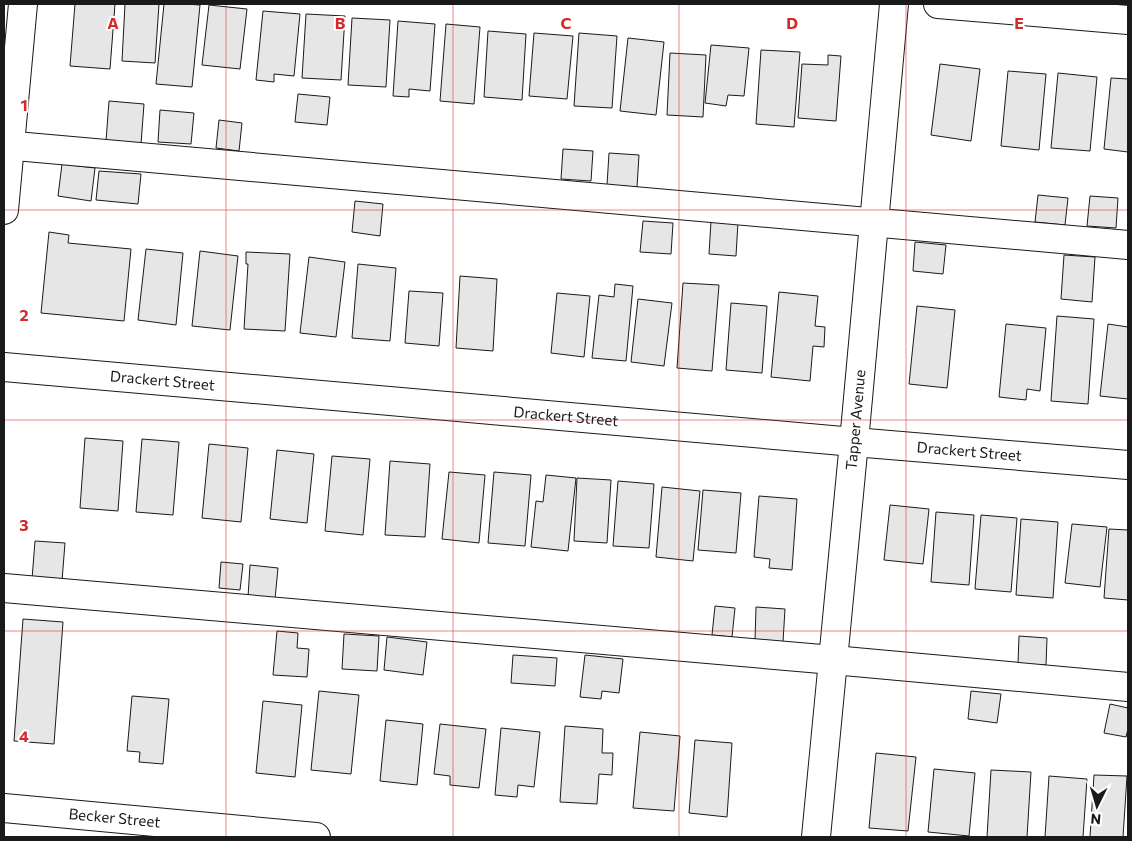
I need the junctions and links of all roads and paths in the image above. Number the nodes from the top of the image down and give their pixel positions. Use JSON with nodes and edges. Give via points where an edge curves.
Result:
{"nodes":[{"id":1,"x":23,"y":4,"type":"edge"},
{"id":2,"x":894,"y":4,"type":"edge"},
{"id":3,"x":938,"y":4,"type":"edge"},
{"id":4,"x":1128,"y":20,"type":"edge"},
{"id":5,"x":7,"y":145,"type":"edge"},
{"id":6,"x":4,"y":210,"type":"edge"},
{"id":7,"x":874,"y":222,"type":"junction"},
{"id":8,"x":1128,"y":245,"type":"edge"},
{"id":9,"x":4,"y":367,"type":"edge"},
{"id":10,"x":854,"y":442,"type":"junction"},
{"id":11,"x":1128,"y":465,"type":"edge"},
{"id":12,"x":4,"y":588,"type":"edge"},
{"id":13,"x":833,"y":660,"type":"junction"},
{"id":14,"x":1128,"y":687,"type":"edge"},
{"id":15,"x":4,"y":808,"type":"edge"},
{"id":16,"x":316,"y":837,"type":"edge"},
{"id":17,"x":816,"y":837,"type":"edge"}],
"edges":[{"from":1,"to":5,"type":"street"},
{"from":2,"to":7,"type":"street","name":"Tapper Avenue"},
{"from":3,"to":4,"type":"street"},
{"from":5,"to":6,"type":"street"},
{"from":5,"to":7,"type":"street"},
{"from":7,"to":8,"type":"street"},
{"from":7,"to":10,"type":"street","name":"Tapper Avenue"},
{"from":9,"to":10,"type":"street","name":"Drackert Street"},
{"from":10,"to":11,"type":"street","name":"Drackert Street"},
{"from":10,"to":13,"type":"street","name":"Tapper Avenue"},
{"from":12,"to":13,"type":"street"},
{"from":13,"to":14,"type":"street"},
{"from":13,"to":17,"type":"street","name":"Tapper Avenue"},
{"from":15,"to":16,"type":"street","name":"Becker Street"}]}
